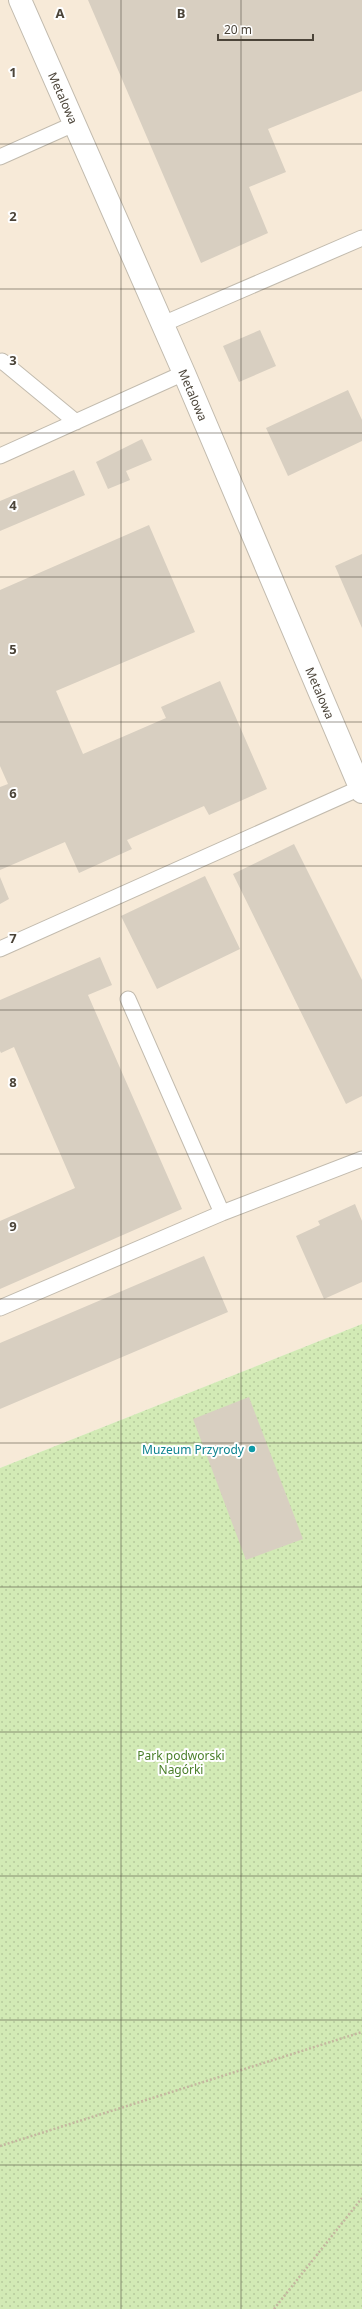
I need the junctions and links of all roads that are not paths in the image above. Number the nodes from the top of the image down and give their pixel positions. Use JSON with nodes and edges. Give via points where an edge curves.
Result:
{"nodes":[{"id":1,"x":20,"y":0,"type":"edge"},
{"id":2,"x":74,"y":124,"type":"junction"},
{"id":3,"x":0,"y":157,"type":"edge"},
{"id":4,"x":362,"y":238,"type":"edge"},
{"id":5,"x":162,"y":324,"type":"junction"},
{"id":6,"x":0,"y":362,"type":"edge"},
{"id":7,"x":184,"y":373,"type":"junction"},
{"id":8,"x":76,"y":422,"type":"junction"},
{"id":9,"x":0,"y":456,"type":"edge"},
{"id":10,"x":361,"y":790,"type":"edge"},
{"id":11,"x":0,"y":949,"type":"edge"},
{"id":12,"x":128,"y":999,"type":"dead end"},
{"id":13,"x":362,"y":1159,"type":"edge"},
{"id":14,"x":222,"y":1213,"type":"junction"},
{"id":15,"x":0,"y":1308,"type":"edge"}],
"edges":[{"from":1,"to":2,"type":"street","name":"Metalowa"},
{"from":2,"to":3,"type":"lane"},
{"from":2,"to":5,"type":"street","name":"Metalowa"},
{"from":4,"to":5,"type":"lane"},
{"from":5,"to":7,"type":"street","name":"Metalowa"},
{"from":6,"to":8,"type":"lane","via":[[2,361]]},
{"from":7,"to":8,"type":"lane"},
{"from":7,"to":10,"type":"street","name":"Metalowa"},
{"from":8,"to":9,"type":"lane"},
{"from":10,"to":11,"type":"lane"},
{"from":12,"to":14,"type":"lane"},
{"from":13,"to":14,"type":"lane"},
{"from":14,"to":15,"type":"lane"}]}
